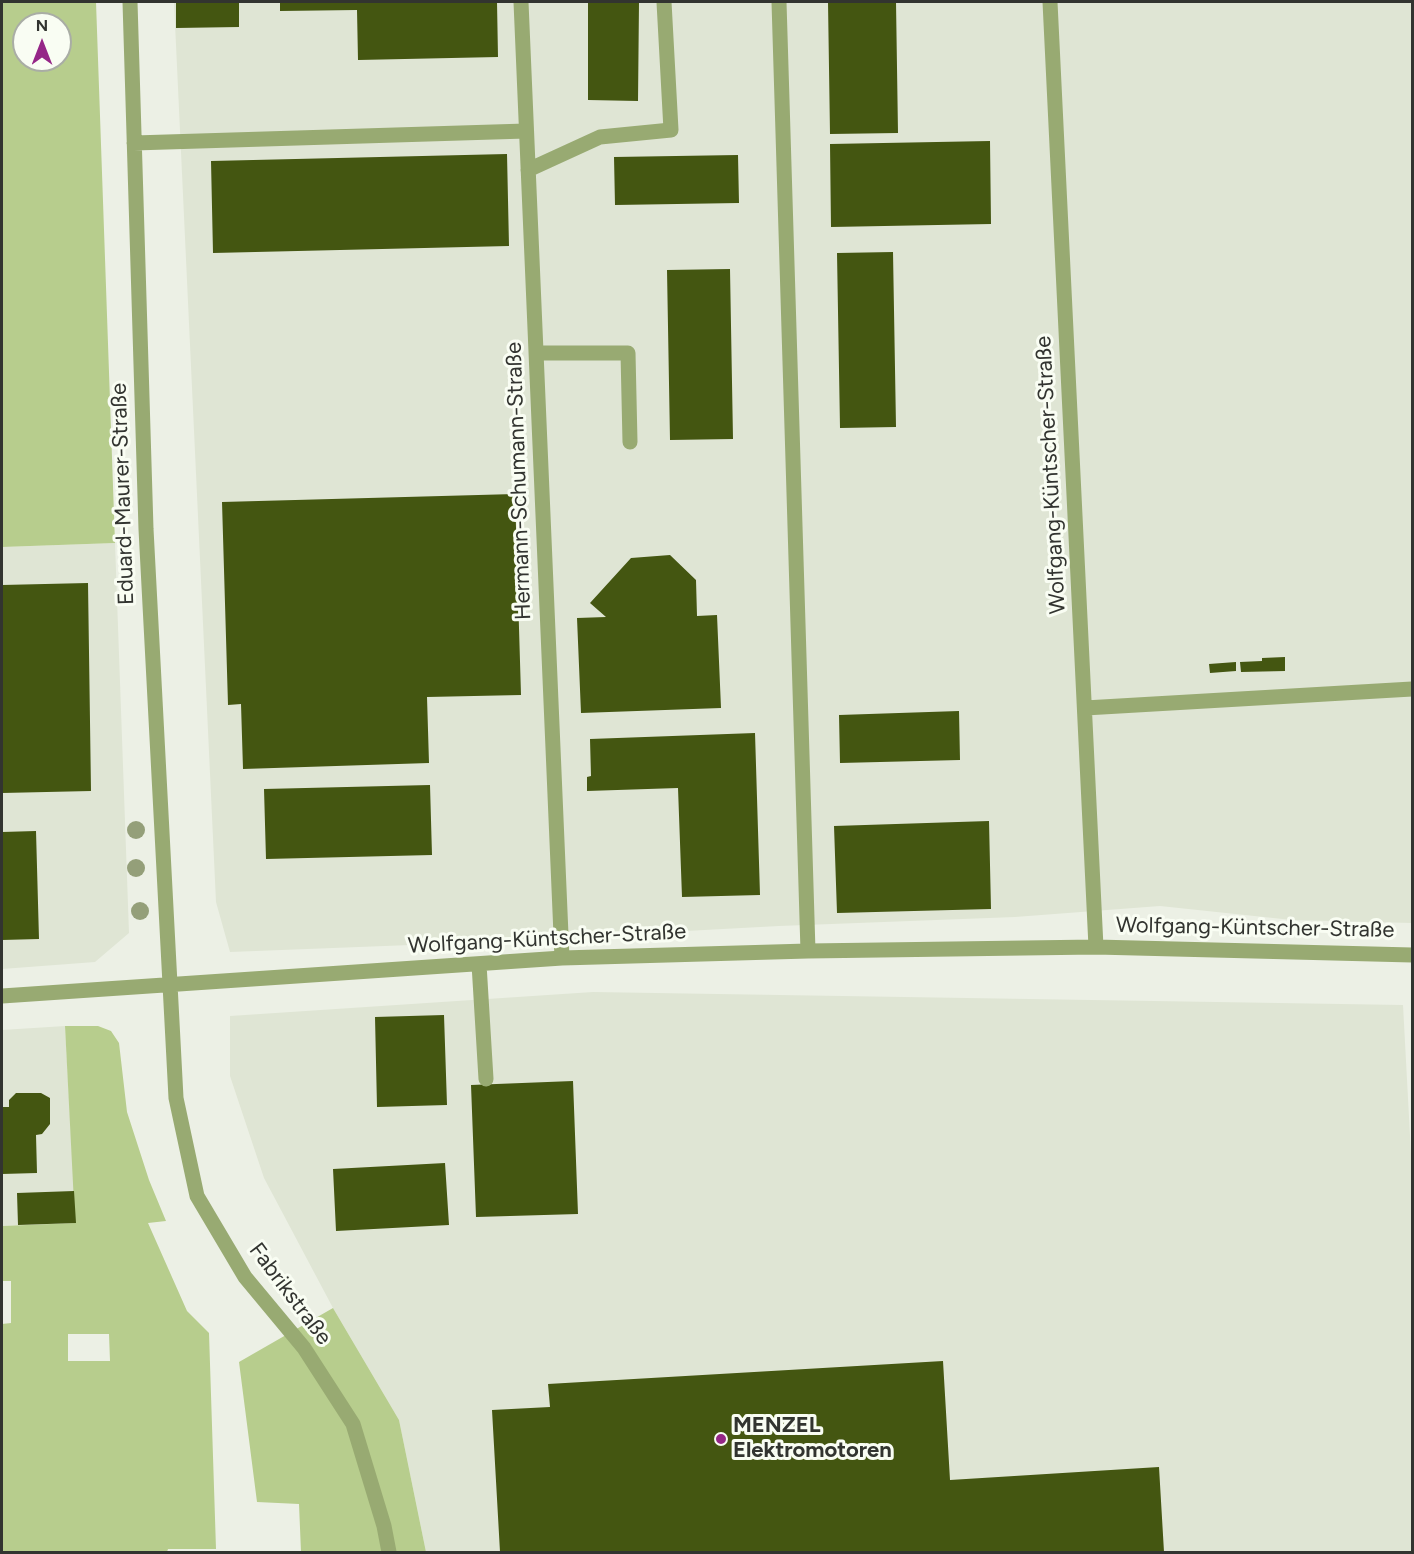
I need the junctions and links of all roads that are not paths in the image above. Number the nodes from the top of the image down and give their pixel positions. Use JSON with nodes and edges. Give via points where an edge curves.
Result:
{"nodes":[{"id":1,"x":130,"y":2,"type":"edge"},
{"id":2,"x":521,"y":2,"type":"edge"},
{"id":3,"x":664,"y":2,"type":"edge"},
{"id":4,"x":779,"y":2,"type":"edge"},
{"id":5,"x":1050,"y":2,"type":"edge"},
{"id":6,"x":526,"y":131,"type":"junction"},
{"id":7,"x":134,"y":143,"type":"junction"},
{"id":8,"x":528,"y":170,"type":"junction"},
{"id":9,"x":536,"y":353,"type":"junction"},
{"id":10,"x":630,"y":442,"type":"dead end"},
{"id":11,"x":1413,"y":689,"type":"edge"},
{"id":12,"x":1085,"y":708,"type":"junction"},
{"id":13,"x":1096,"y":947,"type":"junction"},
{"id":14,"x":808,"y":951,"type":"junction"},
{"id":15,"x":1413,"y":955,"type":"edge"},
{"id":16,"x":562,"y":958,"type":"junction"},
{"id":17,"x":479,"y":964,"type":"junction"},
{"id":18,"x":170,"y":984,"type":"junction"},
{"id":19,"x":2,"y":996,"type":"edge"},
{"id":20,"x":486,"y":1079,"type":"dead end"},
{"id":21,"x":389,"y":1552,"type":"edge"}],
"edges":[{"from":1,"to":7,"type":"street","name":"Eduard-Maurer-Straße"},
{"from":2,"to":6,"type":"street","name":"Hermann-Schumann-Straße"},
{"from":3,"to":8,"type":"street","via":[[671,130],[600,137]]},
{"from":4,"to":14,"type":"street"},
{"from":5,"to":12,"type":"street","name":"Wolfgang-Küntscher-Straße"},
{"from":6,"to":7,"type":"street"},
{"from":6,"to":8,"type":"street","name":"Hermann-Schumann-Straße"},
{"from":7,"to":18,"type":"street","name":"Eduard-Maurer-Straße","via":[[146,529]]},
{"from":8,"to":9,"type":"street","name":"Hermann-Schumann-Straße"},
{"from":9,"to":10,"type":"street","via":[[628,353]]},
{"from":9,"to":16,"type":"street","name":"Hermann-Schumann-Straße"},
{"from":11,"to":12,"type":"street"},
{"from":12,"to":13,"type":"street","name":"Wolfgang-Küntscher-Straße"},
{"from":13,"to":14,"type":"street","name":"Wolfgang-Küntscher-Straße"},
{"from":13,"to":15,"type":"street","name":"Wolfgang-Küntscher-Straße"},
{"from":14,"to":16,"type":"street","name":"Wolfgang-Küntscher-Straße"},
{"from":16,"to":17,"type":"street","name":"Wolfgang-Küntscher-Straße"},
{"from":17,"to":18,"type":"street","name":"Wolfgang-Küntscher-Straße"},
{"from":17,"to":20,"type":"street"},
{"from":18,"to":19,"type":"street","name":"Wolfgang-Küntscher-Straße"},
{"from":18,"to":21,"type":"street","name":"Fabrikstraße","via":[[176,1098],[197,1196],[245,1277],[304,1348],[353,1424]]}]}
